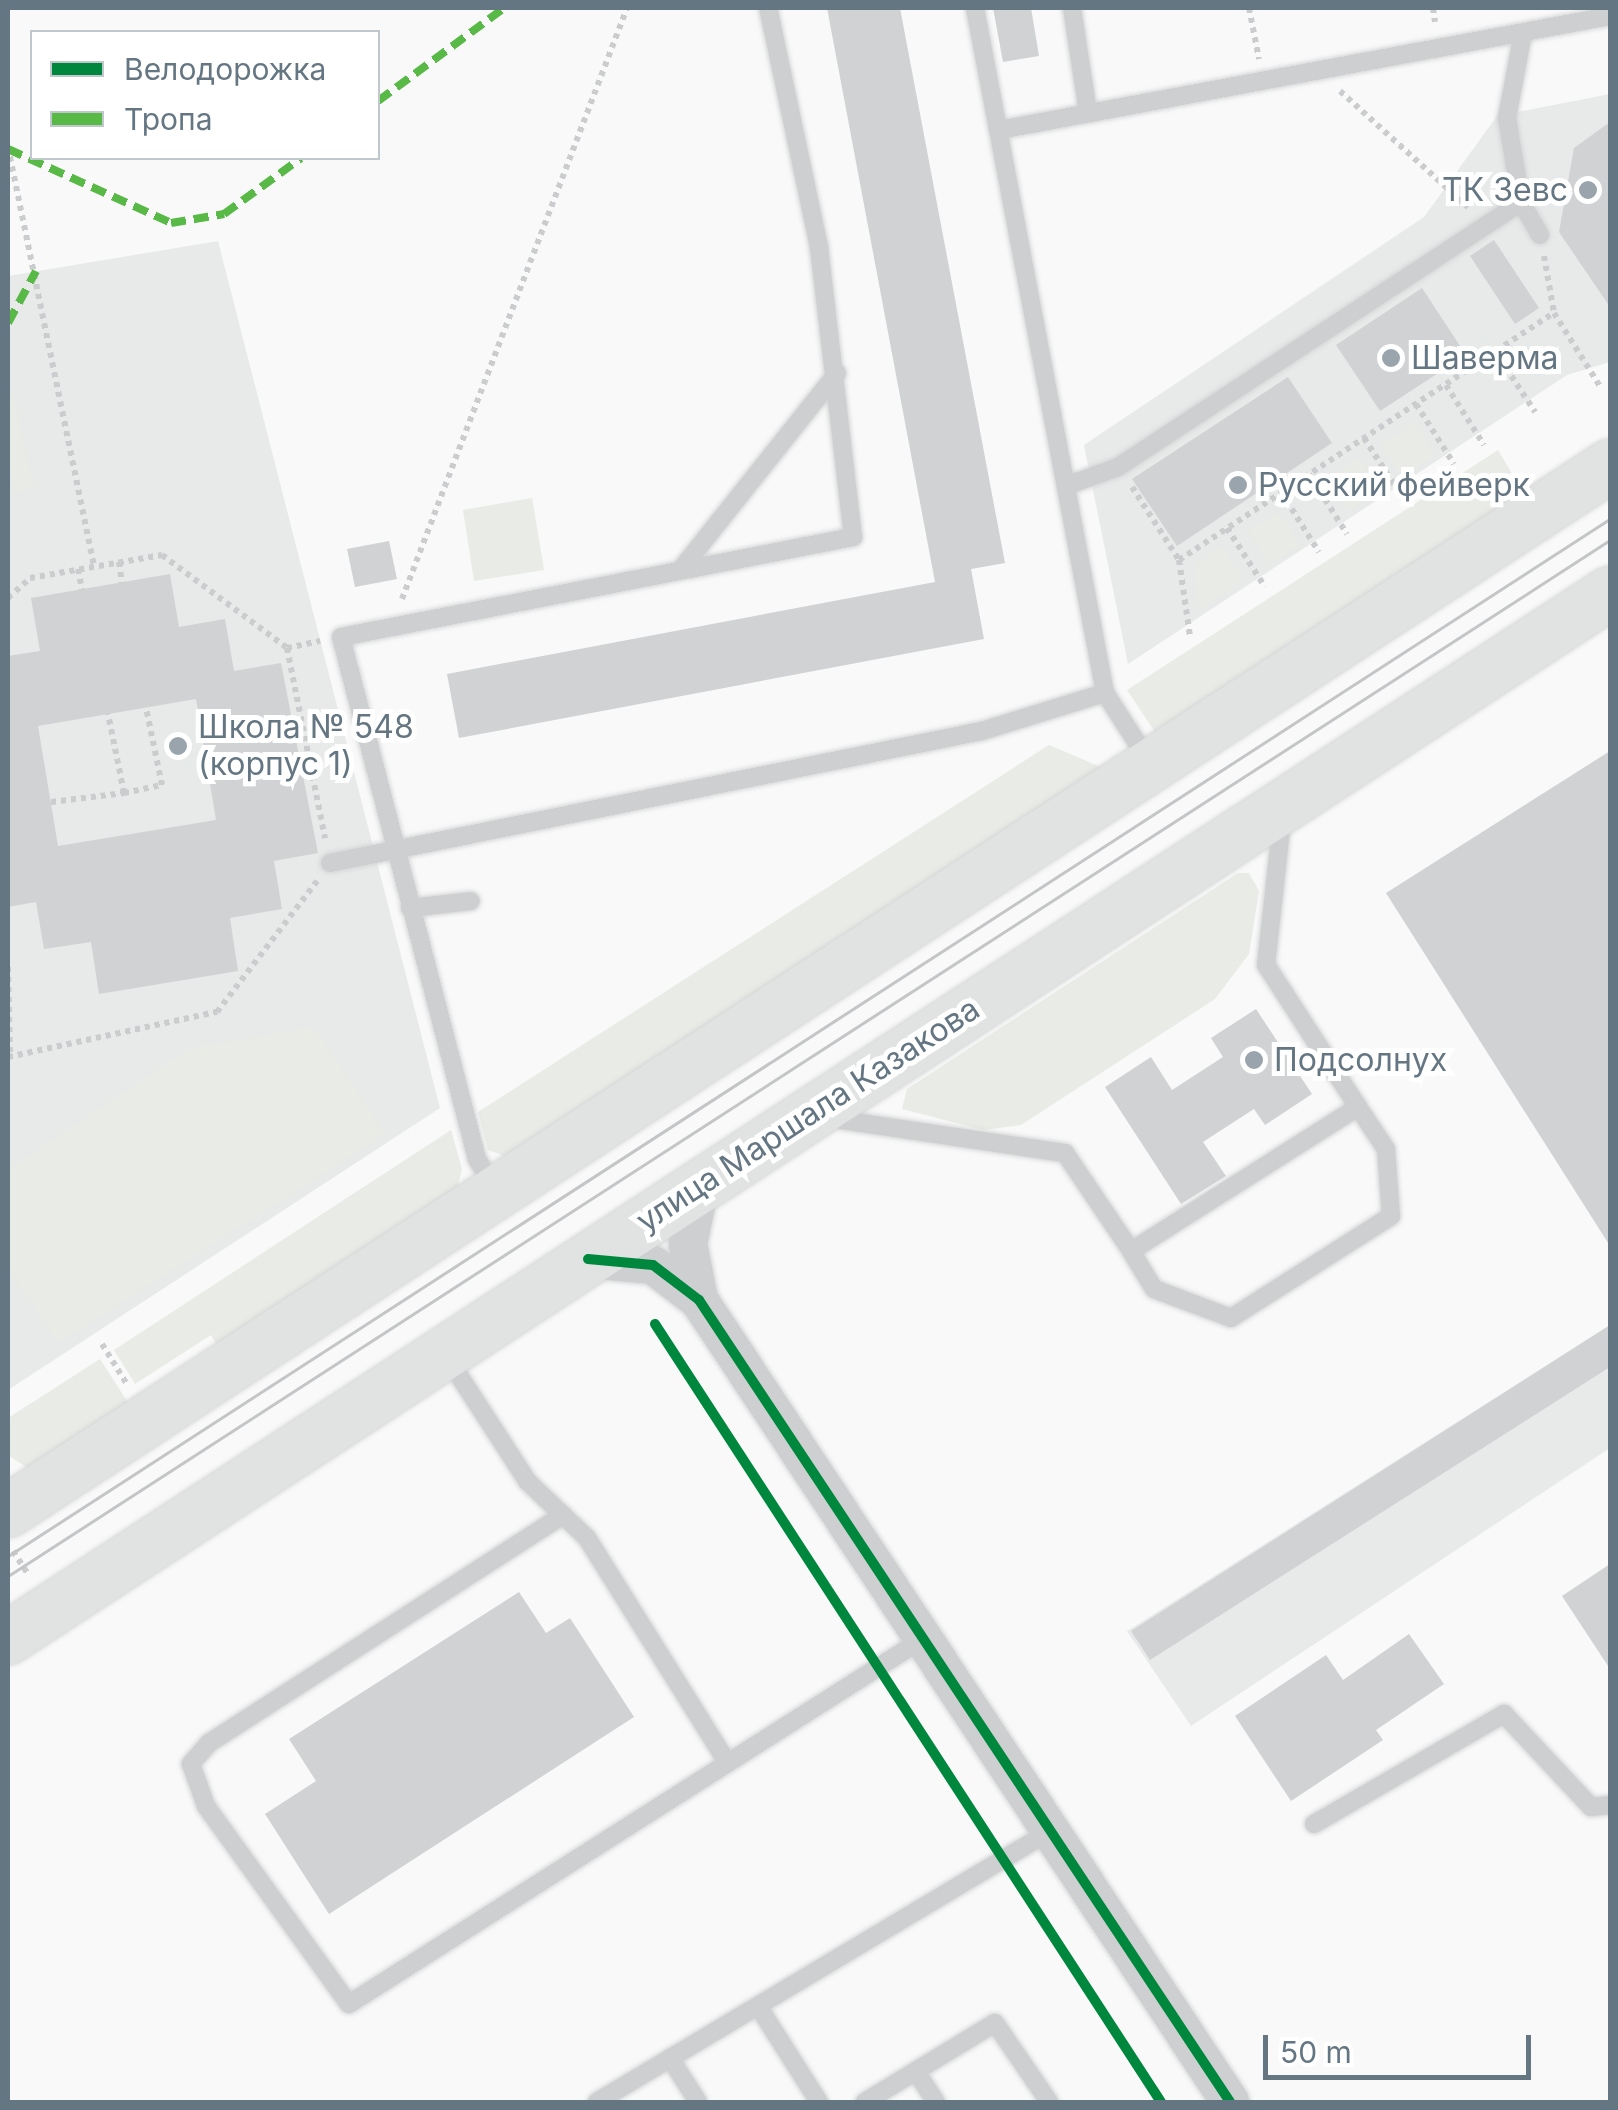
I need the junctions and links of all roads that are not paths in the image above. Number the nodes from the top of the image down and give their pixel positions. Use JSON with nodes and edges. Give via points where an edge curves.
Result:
{"nodes":[{"id":1,"x":768,"y":8,"type":"edge"},
{"id":2,"x":974,"y":8,"type":"edge"},
{"id":3,"x":1072,"y":8,"type":"edge"},
{"id":4,"x":1610,"y":16,"type":"edge"},
{"id":5,"x":1522,"y":33,"type":"junction"},
{"id":6,"x":1088,"y":112,"type":"junction"},
{"id":7,"x":999,"y":130,"type":"junction"},
{"id":8,"x":1521,"y":202,"type":"junction"},
{"id":9,"x":1540,"y":236,"type":"road end"},
{"id":10,"x":836,"y":374,"type":"junction"},
{"id":11,"x":1610,"y":466,"type":"edge"},
{"id":12,"x":1066,"y":486,"type":"junction"},
{"id":13,"x":682,"y":568,"type":"junction"},
{"id":14,"x":1610,"y":593,"type":"edge"},
{"id":15,"x":1105,"y":693,"type":"junction"},
{"id":16,"x":1151,"y":765,"type":"junction"},
{"id":17,"x":1283,"y":805,"type":"junction"},
{"id":18,"x":394,"y":848,"type":"junction"},
{"id":19,"x":330,"y":864,"type":"road end"},
{"id":20,"x":470,"y":901,"type":"dead end"},
{"id":21,"x":410,"y":908,"type":"junction"},
{"id":22,"x":1358,"y":1107,"type":"junction"},
{"id":23,"x":807,"y":1115,"type":"junction"},
{"id":24,"x":700,"y":1186,"type":"junction"},
{"id":25,"x":498,"y":1192,"type":"junction"},
{"id":26,"x":1131,"y":1251,"type":"junction"},
{"id":27,"x":588,"y":1259,"type":"junction"},
{"id":28,"x":699,"y":1300,"type":"junction"},
{"id":29,"x":445,"y":1352,"type":"junction"},
{"id":30,"x":10,"y":1513,"type":"edge"},
{"id":31,"x":563,"y":1515,"type":"junction"},
{"id":32,"x":8,"y":1638,"type":"edge"},
{"id":33,"x":921,"y":1640,"type":"junction"},
{"id":34,"x":727,"y":1762,"type":"junction"},
{"id":35,"x":1610,"y":1805,"type":"edge"},
{"id":36,"x":1314,"y":1824,"type":"dead end"},
{"id":37,"x":1047,"y":1833,"type":"junction"},
{"id":38,"x":758,"y":2006,"type":"junction"},
{"id":39,"x":670,"y":2058,"type":"junction"},
{"id":40,"x":916,"y":2073,"type":"junction"},
{"id":41,"x":598,"y":2102,"type":"edge"},
{"id":42,"x":698,"y":2102,"type":"edge"},
{"id":43,"x":818,"y":2102,"type":"edge"},
{"id":44,"x":865,"y":2102,"type":"edge"},
{"id":45,"x":936,"y":2102,"type":"edge"},
{"id":46,"x":1049,"y":2102,"type":"edge"},
{"id":47,"x":1230,"y":2102,"type":"edge"}],
"edges":[{"from":1,"to":10,"type":"lane","via":[[820,247]]},
{"from":2,"to":7,"type":"lane"},
{"from":3,"to":6,"type":"lane"},
{"from":4,"to":5,"type":"lane"},
{"from":5,"to":6,"type":"lane"},
{"from":5,"to":8,"type":"lane","via":[[1508,118]]},
{"from":6,"to":7,"type":"lane"},
{"from":7,"to":12,"type":"lane"},
{"from":8,"to":9,"type":"lane"},
{"from":8,"to":12,"type":"lane","via":[[1118,467]]},
{"from":10,"to":13,"type":"lane"},
{"from":10,"to":13,"type":"lane","via":[[853,537]]},
{"from":11,"to":16,"type":"main road"},
{"from":12,"to":15,"type":"lane"},
{"from":13,"to":18,"type":"lane","via":[[341,637]]},
{"from":14,"to":17,"type":"main road","name":"улица Маршала Казакова"},
{"from":15,"to":16,"type":"lane"},
{"from":15,"to":18,"type":"lane","via":[[982,731]]},
{"from":16,"to":25,"type":"main road"},
{"from":17,"to":22,"type":"lane","via":[[1266,965]]},
{"from":17,"to":23,"type":"main road","name":"улица Маршала Казакова"},
{"from":18,"to":19,"type":"lane"},
{"from":18,"to":21,"type":"lane"},
{"from":20,"to":21,"type":"lane"},
{"from":21,"to":25,"type":"lane","via":[[477,1159]]},
{"from":22,"to":26,"type":"lane"},
{"from":22,"to":26,"type":"lane","via":[[1386,1149],[1390,1216],[1230,1318],[1154,1288]]},
{"from":23,"to":24,"type":"main road","name":"улица Маршала Казакова"},
{"from":23,"to":26,"type":"lane","via":[[1065,1153]]},
{"from":24,"to":27,"type":"main road","name":"улица Маршала Казакова"},
{"from":24,"to":28,"type":"street","via":[[688,1244]]},
{"from":25,"to":30,"type":"main road"},
{"from":27,"to":28,"type":"street","via":[[653,1265]]},
{"from":27,"to":29,"type":"main road","name":"улица Маршала Казакова"},
{"from":28,"to":33,"type":"street"},
{"from":29,"to":31,"type":"lane","via":[[528,1482]]},
{"from":29,"to":32,"type":"main road","name":"улица Маршала Казакова"},
{"from":31,"to":34,"type":"lane","via":[[587,1538]]},
{"from":31,"to":34,"type":"lane","via":[[209,1742],[191,1764],[206,1806],[349,2004]]},
{"from":33,"to":34,"type":"lane"},
{"from":33,"to":37,"type":"street"},
{"from":35,"to":36,"type":"lane","via":[[1591,1807],[1504,1714]]},
{"from":37,"to":38,"type":"lane"},
{"from":37,"to":47,"type":"street"},
{"from":38,"to":39,"type":"lane"},
{"from":38,"to":43,"type":"lane"},
{"from":39,"to":41,"type":"lane"},
{"from":39,"to":42,"type":"lane"},
{"from":40,"to":44,"type":"lane"},
{"from":40,"to":45,"type":"lane"},
{"from":40,"to":46,"type":"lane","via":[[996,2023]]}]}
